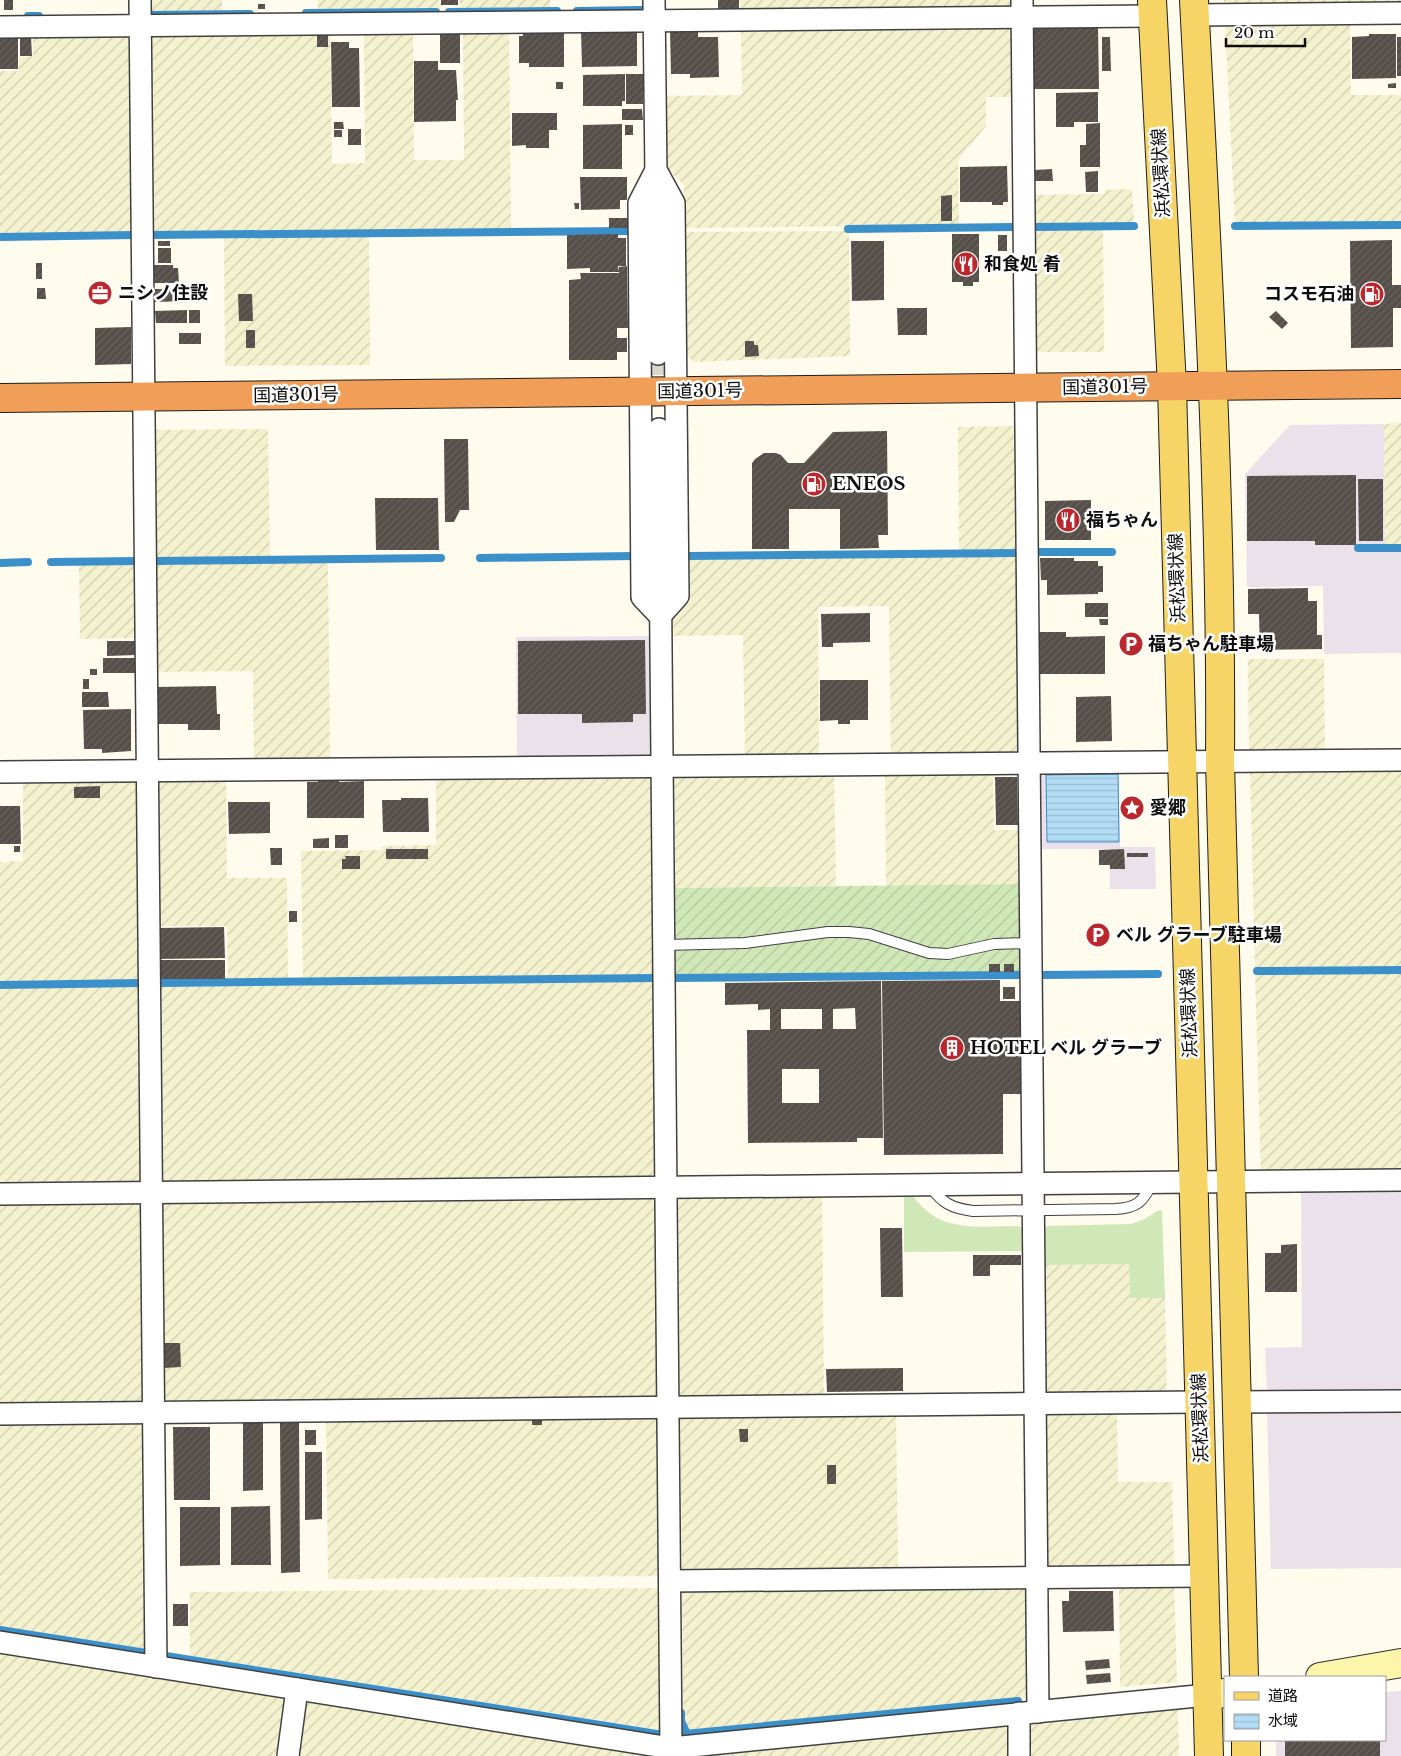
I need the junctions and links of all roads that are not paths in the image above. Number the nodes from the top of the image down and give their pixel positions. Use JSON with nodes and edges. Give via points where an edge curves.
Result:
{"nodes":[{"id":1,"x":140,"y":0,"type":"edge"},
{"id":2,"x":1195,"y":7,"type":"edge"},
{"id":3,"x":1153,"y":8,"type":"edge"},
{"id":4,"x":1022,"y":9,"type":"edge"},
{"id":5,"x":655,"y":10,"type":"edge"},
{"id":6,"x":1401,"y":13,"type":"edge"},
{"id":7,"x":140,"y":26,"type":"junction"},
{"id":8,"x":0,"y":27,"type":"edge"},
{"id":9,"x":656,"y":170,"type":"junction"},
{"id":10,"x":658,"y":354,"type":"tunnel mouth"},
{"id":11,"x":1401,"y":384,"type":"edge"},
{"id":12,"x":1172,"y":386,"type":"junction"},
{"id":13,"x":1214,"y":386,"type":"junction"},
{"id":14,"x":1025,"y":388,"type":"junction"},
{"id":15,"x":676,"y":391,"type":"junction"},
{"id":16,"x":640,"y":392,"type":"junction"},
{"id":17,"x":144,"y":397,"type":"junction"},
{"id":18,"x":0,"y":398,"type":"edge"},
{"id":19,"x":659,"y":429,"type":"tunnel mouth"},
{"id":20,"x":660,"y":616,"type":"junction"},
{"id":21,"x":1401,"y":760,"type":"edge"},
{"id":22,"x":1182,"y":761,"type":"junction"},
{"id":23,"x":1220,"y":761,"type":"junction"},
{"id":24,"x":1029,"y":763,"type":"junction"},
{"id":25,"x":662,"y":766,"type":"junction"},
{"id":26,"x":148,"y":771,"type":"junction"},
{"id":27,"x":0,"y":772,"type":"edge"},
{"id":28,"x":1031,"y":943,"type":"junction"},
{"id":29,"x":664,"y":945,"type":"junction"},
{"id":30,"x":1401,"y":1180,"type":"edge"},
{"id":31,"x":1194,"y":1182,"type":"junction"},
{"id":32,"x":1231,"y":1182,"type":"junction"},
{"id":33,"x":1152,"y":1183,"type":"junction"},
{"id":34,"x":1033,"y":1184,"type":"junction"},
{"id":35,"x":929,"y":1185,"type":"junction"},
{"id":36,"x":666,"y":1188,"type":"junction"},
{"id":37,"x":152,"y":1192,"type":"junction"},
{"id":38,"x":0,"y":1194,"type":"edge"},
{"id":39,"x":1033,"y":1210,"type":"junction"},
{"id":40,"x":1401,"y":1401,"type":"edge"},
{"id":41,"x":1199,"y":1402,"type":"junction"},
{"id":42,"x":1237,"y":1402,"type":"junction"},
{"id":43,"x":1035,"y":1404,"type":"junction"},
{"id":44,"x":668,"y":1408,"type":"junction"},
{"id":45,"x":154,"y":1412,"type":"junction"},
{"id":46,"x":0,"y":1414,"type":"edge"},
{"id":47,"x":1204,"y":1576,"type":"junction"},
{"id":48,"x":1037,"y":1578,"type":"junction"},
{"id":49,"x":670,"y":1581,"type":"junction"},
{"id":50,"x":0,"y":1642,"type":"edge"},
{"id":51,"x":1401,"y":1663,"type":"edge"},
{"id":52,"x":156,"y":1667,"type":"junction"},
{"id":53,"x":1244,"y":1676,"type":"edge"},
{"id":54,"x":1326,"y":1676,"type":"edge"},
{"id":55,"x":297,"y":1689,"type":"junction"},
{"id":56,"x":1216,"y":1694,"type":"edge"},
{"id":57,"x":1029,"y":1712,"type":"junction"},
{"id":58,"x":1246,"y":1741,"type":"edge"},
{"id":59,"x":671,"y":1748,"type":"junction"},
{"id":60,"x":288,"y":1756,"type":"edge"},
{"id":61,"x":1019,"y":1756,"type":"edge"},
{"id":62,"x":1209,"y":1756,"type":"edge"},
{"id":63,"x":1246,"y":1756,"type":"edge"}],
"edges":[{"from":1,"to":7,"type":"street"},
{"from":2,"to":6,"type":"street"},
{"from":2,"to":13,"type":"main road","name":"浜松環状線"},
{"from":3,"to":4,"type":"street"},
{"from":3,"to":12,"type":"main road","name":"浜松環状線"},
{"from":4,"to":5,"type":"street"},
{"from":4,"to":14,"type":"street"},
{"from":5,"to":7,"type":"street"},
{"from":5,"to":9,"type":"street"},
{"from":7,"to":8,"type":"street"},
{"from":7,"to":17,"type":"street"},
{"from":9,"to":10,"type":"street"},
{"from":9,"to":15,"type":"street","via":[[674,203]]},
{"from":9,"to":16,"type":"street","via":[[639,203]]},
{"from":11,"to":13,"type":"highway","name":"国道301号"},
{"from":12,"to":13,"type":"highway","name":"国道301号"},
{"from":12,"to":14,"type":"highway","name":"国道301号"},
{"from":12,"to":22,"type":"main road","name":"浜松環状線"},
{"from":13,"to":23,"type":"main road","name":"浜松環状線","via":[[1221,654]]},
{"from":14,"to":15,"type":"highway","name":"国道301号"},
{"from":14,"to":24,"type":"street"},
{"from":15,"to":16,"type":"highway","name":"国道301号"},
{"from":15,"to":20,"type":"street","via":[[678,596]]},
{"from":16,"to":17,"type":"highway","name":"国道301号"},
{"from":16,"to":20,"type":"street","via":[[642,597]]},
{"from":17,"to":18,"type":"highway","name":"国道301号"},
{"from":17,"to":26,"type":"street"},
{"from":19,"to":20,"type":"street"},
{"from":20,"to":25,"type":"street"},
{"from":21,"to":23,"type":"street"},
{"from":22,"to":23,"type":"street"},
{"from":22,"to":24,"type":"street"},
{"from":22,"to":31,"type":"main road","name":"浜松環状線"},
{"from":23,"to":32,"type":"main road","name":"浜松環状線"},
{"from":24,"to":25,"type":"street"},
{"from":24,"to":28,"type":"street"},
{"from":25,"to":26,"type":"street"},
{"from":25,"to":29,"type":"street"},
{"from":26,"to":27,"type":"street"},
{"from":26,"to":37,"type":"street"},
{"from":28,"to":29,"type":"lane","via":[[994,944],[948,954],[929,953],[869,934],[828,932],[769,941]]},
{"from":28,"to":34,"type":"street"},
{"from":29,"to":36,"type":"street"},
{"from":30,"to":32,"type":"street"},
{"from":31,"to":32,"type":"street"},
{"from":31,"to":33,"type":"street"},
{"from":31,"to":41,"type":"main road","name":"浜松環状線"},
{"from":32,"to":42,"type":"main road","name":"浜松環状線"},
{"from":33,"to":34,"type":"street"},
{"from":33,"to":39,"type":"lane","via":[[1146,1196],[1128,1208]]},
{"from":34,"to":35,"type":"street"},
{"from":34,"to":39,"type":"street"},
{"from":35,"to":36,"type":"street"},
{"from":35,"to":39,"type":"lane","via":[[938,1197],[959,1209]]},
{"from":36,"to":37,"type":"street"},
{"from":36,"to":44,"type":"street"},
{"from":37,"to":38,"type":"street"},
{"from":37,"to":45,"type":"street"},
{"from":39,"to":43,"type":"street"},
{"from":40,"to":42,"type":"street"},
{"from":41,"to":43,"type":"street"},
{"from":41,"to":47,"type":"main road","name":"浜松環状線"},
{"from":42,"to":53,"type":"main road","name":"浜松環状線"},
{"from":43,"to":44,"type":"street"},
{"from":43,"to":48,"type":"street"},
{"from":44,"to":45,"type":"street"},
{"from":44,"to":49,"type":"street"},
{"from":45,"to":46,"type":"street"},
{"from":45,"to":52,"type":"street"},
{"from":47,"to":48,"type":"street"},
{"from":47,"to":56,"type":"main road","name":"浜松環状線"},
{"from":48,"to":49,"type":"street"},
{"from":48,"to":57,"type":"street"},
{"from":49,"to":59,"type":"street"},
{"from":50,"to":52,"type":"street"},
{"from":51,"to":54,"type":"street"},
{"from":52,"to":55,"type":"street"},
{"from":55,"to":59,"type":"street"},
{"from":55,"to":60,"type":"street"},
{"from":56,"to":57,"type":"street"},
{"from":56,"to":62,"type":"main road","name":"浜松環状線"},
{"from":57,"to":59,"type":"street"},
{"from":57,"to":61,"type":"street"},
{"from":58,"to":63,"type":"main road"}]}
